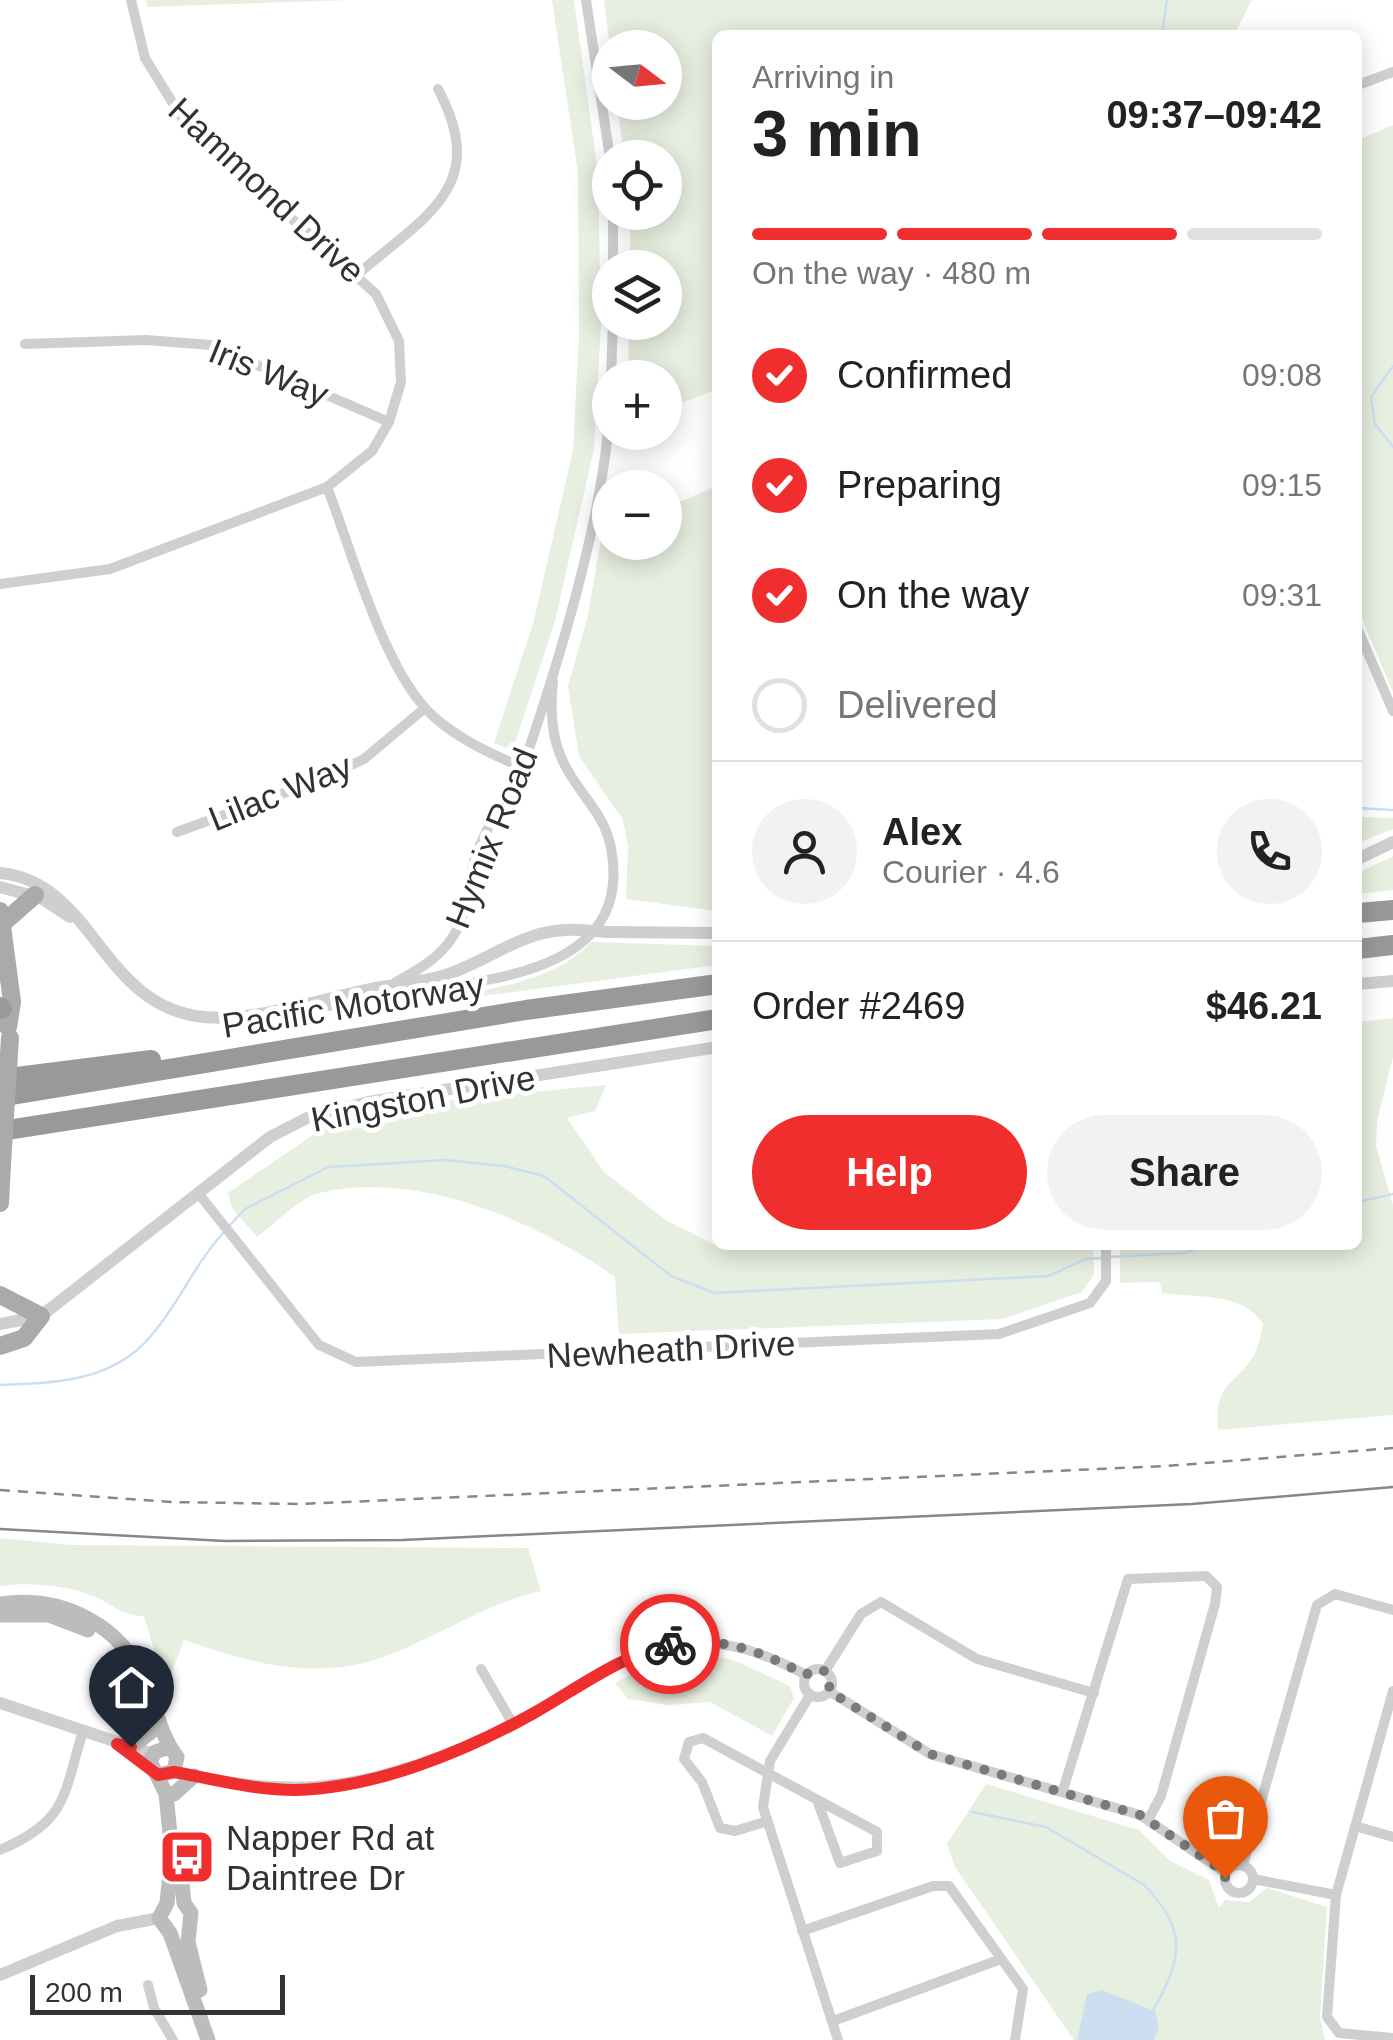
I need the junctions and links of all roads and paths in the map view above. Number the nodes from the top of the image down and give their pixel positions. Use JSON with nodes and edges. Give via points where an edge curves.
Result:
{"nodes":[{"id":1,"x":131,"y":0,"type":"edge"},
{"id":2,"x":586,"y":0,"type":"edge"},
{"id":3,"x":1393,"y":72,"type":"edge"},
{"id":4,"x":1362,"y":84,"type":"edge"},
{"id":5,"x":438,"y":89,"type":"dead end"},
{"id":6,"x":607,"y":140,"type":"edge"},
{"id":7,"x":358,"y":274,"type":"junction"},
{"id":8,"x":25,"y":344,"type":"dead end"},
{"id":9,"x":390,"y":422,"type":"junction"},
{"id":10,"x":604,"y":450,"type":"edge"},
{"id":11,"x":327,"y":486,"type":"junction"},
{"id":12,"x":0,"y":584,"type":"edge"},
{"id":13,"x":1362,"y":639,"type":"edge"},
{"id":14,"x":555,"y":665,"type":"junction"},
{"id":15,"x":425,"y":708,"type":"junction"},
{"id":16,"x":1393,"y":710,"type":"edge"},
{"id":17,"x":521,"y":766,"type":"junction"},
{"id":18,"x":177,"y":832,"type":"dead end"},
{"id":19,"x":1393,"y":842,"type":"edge"},
{"id":20,"x":1362,"y":857,"type":"edge"},
{"id":21,"x":0,"y":873,"type":"edge"},
{"id":22,"x":0,"y":887,"type":"edge"},
{"id":23,"x":34,"y":895,"type":"junction"},
{"id":24,"x":1393,"y":910,"type":"edge"},
{"id":25,"x":1362,"y":913,"type":"edge"},
{"id":26,"x":1,"y":918,"type":"edge"},
{"id":27,"x":84,"y":928,"type":"junction"},
{"id":28,"x":712,"y":934,"type":"edge"},
{"id":29,"x":1393,"y":945,"type":"edge"},
{"id":30,"x":1362,"y":948,"type":"edge"},
{"id":31,"x":1392,"y":981,"type":"edge"},
{"id":32,"x":1362,"y":984,"type":"edge"},
{"id":33,"x":390,"y":985,"type":"junction"},
{"id":34,"x":712,"y":985,"type":"edge"},
{"id":35,"x":301,"y":1003,"type":"junction"},
{"id":36,"x":4,"y":1016,"type":"edge"},
{"id":37,"x":712,"y":1021,"type":"edge"},
{"id":38,"x":712,"y":1048,"type":"edge"},
{"id":39,"x":188,"y":1064,"type":"junction"},
{"id":40,"x":0,"y":1079,"type":"edge"},
{"id":41,"x":0,"y":1096,"type":"edge"},
{"id":42,"x":0,"y":1131,"type":"edge"},
{"id":43,"x":1,"y":1167,"type":"edge"},
{"id":44,"x":198,"y":1194,"type":"junction"},
{"id":45,"x":0,"y":1203,"type":"edge"},
{"id":46,"x":1106,"y":1250,"type":"edge"},
{"id":47,"x":0,"y":1295,"type":"edge"},
{"id":48,"x":0,"y":1313,"type":"edge"},
{"id":49,"x":41,"y":1316,"type":"junction"},
{"id":50,"x":7,"y":1324,"type":"edge"},
{"id":51,"x":0,"y":1346,"type":"edge"},
{"id":52,"x":0,"y":1604,"type":"edge"},
{"id":53,"x":1393,"y":1610,"type":"edge"},
{"id":54,"x":0,"y":1615,"type":"edge"},
{"id":55,"x":482,"y":1669,"type":"dead end"},
{"id":56,"x":824,"y":1671,"type":"junction"},
{"id":57,"x":806,"y":1675,"type":"junction"},
{"id":58,"x":829,"y":1691,"type":"junction"},
{"id":59,"x":1393,"y":1691,"type":"edge"},
{"id":60,"x":1094,"y":1693,"type":"junction"},
{"id":61,"x":810,"y":1695,"type":"junction"},
{"id":62,"x":0,"y":1703,"type":"edge"},
{"id":63,"x":513,"y":1724,"type":"junction"},
{"id":64,"x":83,"y":1731,"type":"junction"},
{"id":65,"x":151,"y":1732,"type":"junction"},
{"id":66,"x":124,"y":1746,"type":"junction"},
{"id":67,"x":163,"y":1762,"type":"junction"},
{"id":68,"x":767,"y":1770,"type":"junction"},
{"id":69,"x":200,"y":1776,"type":"junction"},
{"id":70,"x":1063,"y":1790,"type":"junction"},
{"id":71,"x":174,"y":1794,"type":"junction"},
{"id":72,"x":817,"y":1800,"type":"junction"},
{"id":73,"x":1148,"y":1820,"type":"junction"},
{"id":74,"x":765,"y":1822,"type":"junction"},
{"id":75,"x":1355,"y":1826,"type":"junction"},
{"id":76,"x":1393,"y":1837,"type":"edge"},
{"id":77,"x":0,"y":1850,"type":"edge"},
{"id":78,"x":1243,"y":1865,"type":"junction"},
{"id":79,"x":1226,"y":1873,"type":"junction"},
{"id":80,"x":1253,"y":1879,"type":"junction"},
{"id":81,"x":1336,"y":1895,"type":"junction"},
{"id":82,"x":184,"y":1903,"type":"junction"},
{"id":83,"x":163,"y":1911,"type":"junction"},
{"id":84,"x":187,"y":1929,"type":"junction"},
{"id":85,"x":802,"y":1931,"type":"junction"},
{"id":86,"x":170,"y":1933,"type":"junction"},
{"id":87,"x":1002,"y":1959,"type":"junction"},
{"id":88,"x":0,"y":1975,"type":"edge"},
{"id":89,"x":148,"y":1985,"type":"dead end"},
{"id":90,"x":832,"y":2021,"type":"junction"},
{"id":91,"x":1393,"y":2038,"type":"edge"},
{"id":92,"x":173,"y":2040,"type":"edge"},
{"id":93,"x":209,"y":2040,"type":"edge"},
{"id":94,"x":838,"y":2040,"type":"edge"},
{"id":95,"x":1015,"y":2040,"type":"edge"}],
"edges":[{"from":1,"to":7,"type":"street","name":"Hammond Drive","via":[[145,58],[185,122]]},
{"from":2,"to":6,"type":"street"},
{"from":3,"to":4,"type":"street"},
{"from":5,"to":7,"type":"street","via":[[453,116],[460,151],[455,180],[434,208]]},
{"from":7,"to":9,"type":"street","name":"Hammond Drive","via":[[389,314],[398,341],[401,382]]},
{"from":8,"to":9,"type":"street","name":"Iris Way","via":[[210,345]]},
{"from":9,"to":11,"type":"street","name":"Hammond Drive","via":[[356,468]]},
{"from":10,"to":14,"type":"street","name":"Hymix Road"},
{"from":11,"to":12,"type":"street","name":"Hammond Drive","via":[[110,569]]},
{"from":11,"to":15,"type":"street","via":[[394,661]]},
{"from":13,"to":16,"type":"street"},
{"from":14,"to":17,"type":"street","name":"Hymix Road"},
{"from":14,"to":35,"type":"street","name":"Hymix Road","via":[[550,705],[557,748],[611,847],[608,896],[590,930],[565,956],[538,970],[324,1006]]},
{"from":15,"to":17,"type":"street","via":[[472,745]]},
{"from":15,"to":18,"type":"street","name":"Lilac Way","via":[[364,759]]},
{"from":17,"to":33,"type":"street","name":"Hymix Road","via":[[476,854],[453,937],[423,967]]},
{"from":19,"to":20,"type":"street"},
{"from":21,"to":27,"type":"street","via":[[25,877],[56,895]]},
{"from":22,"to":23,"type":"street"},
{"from":23,"to":26,"type":"main road"},
{"from":23,"to":27,"type":"street"},
{"from":24,"to":25,"type":"highway"},
{"from":26,"to":36,"type":"main road","via":[[12,1002]]},
{"from":27,"to":35,"type":"street","via":[[130,985],[175,1011],[226,1017]]},
{"from":28,"to":33,"type":"street","bridge":true,"via":[[532,934],[451,973]]},
{"from":29,"to":30,"type":"highway"},
{"from":31,"to":32,"type":"street"},
{"from":33,"to":35,"type":"street"},
{"from":34,"to":39,"type":"highway","name":"Pacific Motorway"},
{"from":36,"to":43,"type":"main road","bridge":true},
{"from":37,"to":42,"type":"highway","name":"Pacific Motorway"},
{"from":38,"to":44,"type":"street","name":"Kingston Drive","via":[[441,1089],[306,1118],[270,1137]]},
{"from":39,"to":40,"type":"highway","via":[[150,1060]]},
{"from":39,"to":41,"type":"highway","name":"Pacific Motorway"},
{"from":43,"to":45,"type":"main road"},
{"from":44,"to":46,"type":"street","name":"Newheath Drive","via":[[320,1345],[356,1362],[999,1334],[1090,1303],[1103,1290]]},
{"from":44,"to":49,"type":"street","name":"Kingston Drive"},
{"from":47,"to":49,"type":"main road"},
{"from":48,"to":50,"type":"street","name":"Kingston Drive"},
{"from":49,"to":50,"type":"street","name":"Kingston Drive"},
{"from":49,"to":51,"type":"main road","via":[[24,1338]]},
{"from":52,"to":67,"type":"main road","via":[[56,1605],[116,1639],[141,1673]]},
{"from":53,"to":78,"type":"street","via":[[1334,1594],[1317,1605]]},
{"from":54,"to":65,"type":"main road","via":[[49,1614],[96,1635],[134,1679]]},
{"from":55,"to":63,"type":"street"},
{"from":56,"to":57,"type":"street"},
{"from":56,"to":58,"type":"street"},
{"from":56,"to":60,"type":"street","via":[[862,1614],[881,1602],[977,1659]]},
{"from":57,"to":61,"type":"street"},
{"from":57,"to":63,"type":"street","via":[[745,1646],[671,1644],[631,1657]]},
{"from":58,"to":61,"type":"street"},
{"from":58,"to":70,"type":"street","via":[[930,1754]]},
{"from":59,"to":75,"type":"street"},
{"from":60,"to":70,"type":"street"},
{"from":60,"to":73,"type":"street","via":[[1128,1580],[1211,1578],[1215,1604],[1161,1796]]},
{"from":61,"to":68,"type":"street"},
{"from":62,"to":64,"type":"street"},
{"from":63,"to":69,"type":"street","via":[[434,1759],[338,1785],[272,1789]]},
{"from":64,"to":66,"type":"street"},
{"from":64,"to":77,"type":"street","via":[[57,1814],[35,1835]]},
{"from":65,"to":66,"type":"main road"},
{"from":65,"to":67,"type":"main road"},
{"from":66,"to":67,"type":"street"},
{"from":67,"to":69,"type":"street"},
{"from":67,"to":71,"type":"main road"},
{"from":67,"to":83,"type":"main road","via":[[172,1854]]},
{"from":68,"to":72,"type":"street"},
{"from":68,"to":74,"type":"street"},
{"from":68,"to":74,"type":"street","via":[[703,1738],[683,1752],[720,1828]]},
{"from":69,"to":71,"type":"main road"},
{"from":70,"to":73,"type":"street"},
{"from":71,"to":82,"type":"main road"},
{"from":72,"to":72,"type":"street","via":[[877,1832],[877,1851],[840,1863]]},
{"from":73,"to":79,"type":"street"},
{"from":74,"to":85,"type":"street"},
{"from":75,"to":76,"type":"street"},
{"from":75,"to":81,"type":"street"},
{"from":78,"to":79,"type":"street"},
{"from":78,"to":80,"type":"street"},
{"from":79,"to":80,"type":"street","via":[[1227,1887],[1238,1893]]},
{"from":80,"to":81,"type":"street"},
{"from":81,"to":91,"type":"street","via":[[1328,2023],[1346,2035]]},
{"from":82,"to":83,"type":"main road"},
{"from":82,"to":84,"type":"main road","via":[[191,1913]]},
{"from":83,"to":86,"type":"main road"},
{"from":83,"to":88,"type":"street"},
{"from":84,"to":86,"type":"main road"},
{"from":84,"to":93,"type":"main road"},
{"from":85,"to":87,"type":"street","via":[[945,1885]]},
{"from":85,"to":90,"type":"street"},
{"from":86,"to":93,"type":"main road"},
{"from":87,"to":90,"type":"street"},
{"from":87,"to":95,"type":"street","via":[[1023,1988]]},
{"from":89,"to":92,"type":"street"},
{"from":90,"to":94,"type":"street"}]}
